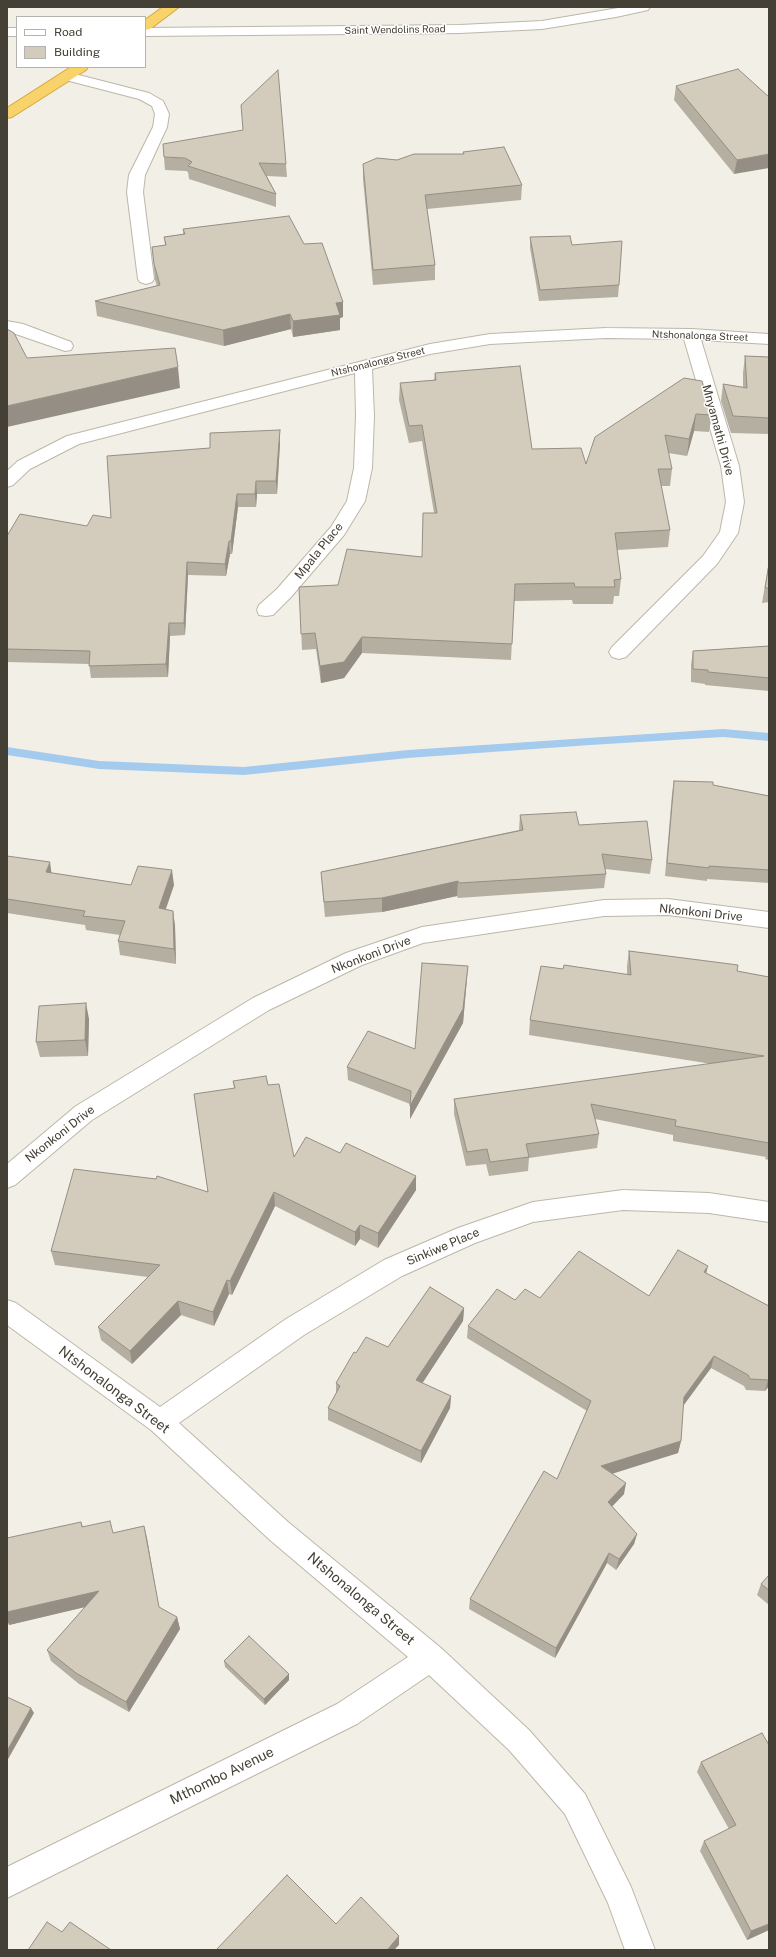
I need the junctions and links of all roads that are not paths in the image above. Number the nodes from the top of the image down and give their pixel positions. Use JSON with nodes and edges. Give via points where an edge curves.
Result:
{"nodes":[{"id":1,"x":172,"y":7,"type":"edge"},
{"id":2,"x":643,"y":7,"type":"edge"},
{"id":3,"x":146,"y":25,"type":"edge"},
{"id":4,"x":146,"y":32,"type":"edge"},
{"id":5,"x":79,"y":68,"type":"edge"},
{"id":6,"x":67,"y":76,"type":"junction"},
{"id":7,"x":7,"y":114,"type":"edge"},
{"id":8,"x":146,"y":279,"type":"dead end"},
{"id":9,"x":7,"y":326,"type":"edge"},
{"id":10,"x":691,"y":334,"type":"junction"},
{"id":11,"x":769,"y":339,"type":"edge"},
{"id":12,"x":65,"y":346,"type":"dead end"},
{"id":13,"x":363,"y":365,"type":"junction"},
{"id":14,"x":7,"y":481,"type":"edge"},
{"id":15,"x":266,"y":610,"type":"dead end"},
{"id":16,"x":619,"y":652,"type":"dead end"},
{"id":17,"x":769,"y":920,"type":"edge"},
{"id":18,"x":7,"y":1178,"type":"edge"},
{"id":19,"x":769,"y":1212,"type":"edge"},
{"id":20,"x":7,"y":1311,"type":"edge"},
{"id":21,"x":160,"y":1422,"type":"junction"},
{"id":22,"x":431,"y":1658,"type":"junction"},
{"id":23,"x":7,"y":1883,"type":"edge"},
{"id":24,"x":640,"y":1950,"type":"edge"}],
"edges":[{"from":1,"to":3,"type":"highway"},
{"from":2,"to":4,"type":"street","name":"Saint Wendolins Road","via":[[542,25],[460,30]]},
{"from":5,"to":6,"type":"highway"},
{"from":6,"to":7,"type":"highway"},
{"from":6,"to":8,"type":"street","via":[[144,96],[158,104],[162,114],[160,127],[137,175],[135,192]]},
{"from":9,"to":12,"type":"street"},
{"from":10,"to":11,"type":"street","name":"Ntshonalonga Street"},
{"from":10,"to":13,"type":"street","name":"Ntshonalonga Street","via":[[606,333],[490,339],[430,349]]},
{"from":10,"to":16,"type":"street","name":"Mnyamathi Drive","via":[[730,466],[734,502],[729,533],[710,560]]},
{"from":13,"to":14,"type":"street","name":"Ntshonalonga Street","via":[[73,440],[24,465]]},
{"from":13,"to":15,"type":"street","name":"Mpala Place","via":[[363,468],[356,501],[338,531]]},
{"from":17,"to":18,"type":"street","name":"Nkonkoni Drive","via":[[668,907],[604,908],[422,936],[354,959],[261,1004],[84,1113]]},
{"from":19,"to":21,"type":"street","name":"Sinkiwe Place","via":[[709,1203],[623,1200],[533,1212],[482,1230],[393,1268],[301,1323]]},
{"from":20,"to":21,"type":"street","name":"Ntshonalonga Street"},
{"from":21,"to":22,"type":"street","name":"Ntshonalonga Street","via":[[279,1531]]},
{"from":22,"to":23,"type":"street","name":"Mthombo Avenue","via":[[347,1714]]},
{"from":22,"to":24,"type":"street","name":"Ntshonalonga Street","via":[[519,1740],[575,1804],[621,1897]]}]}
